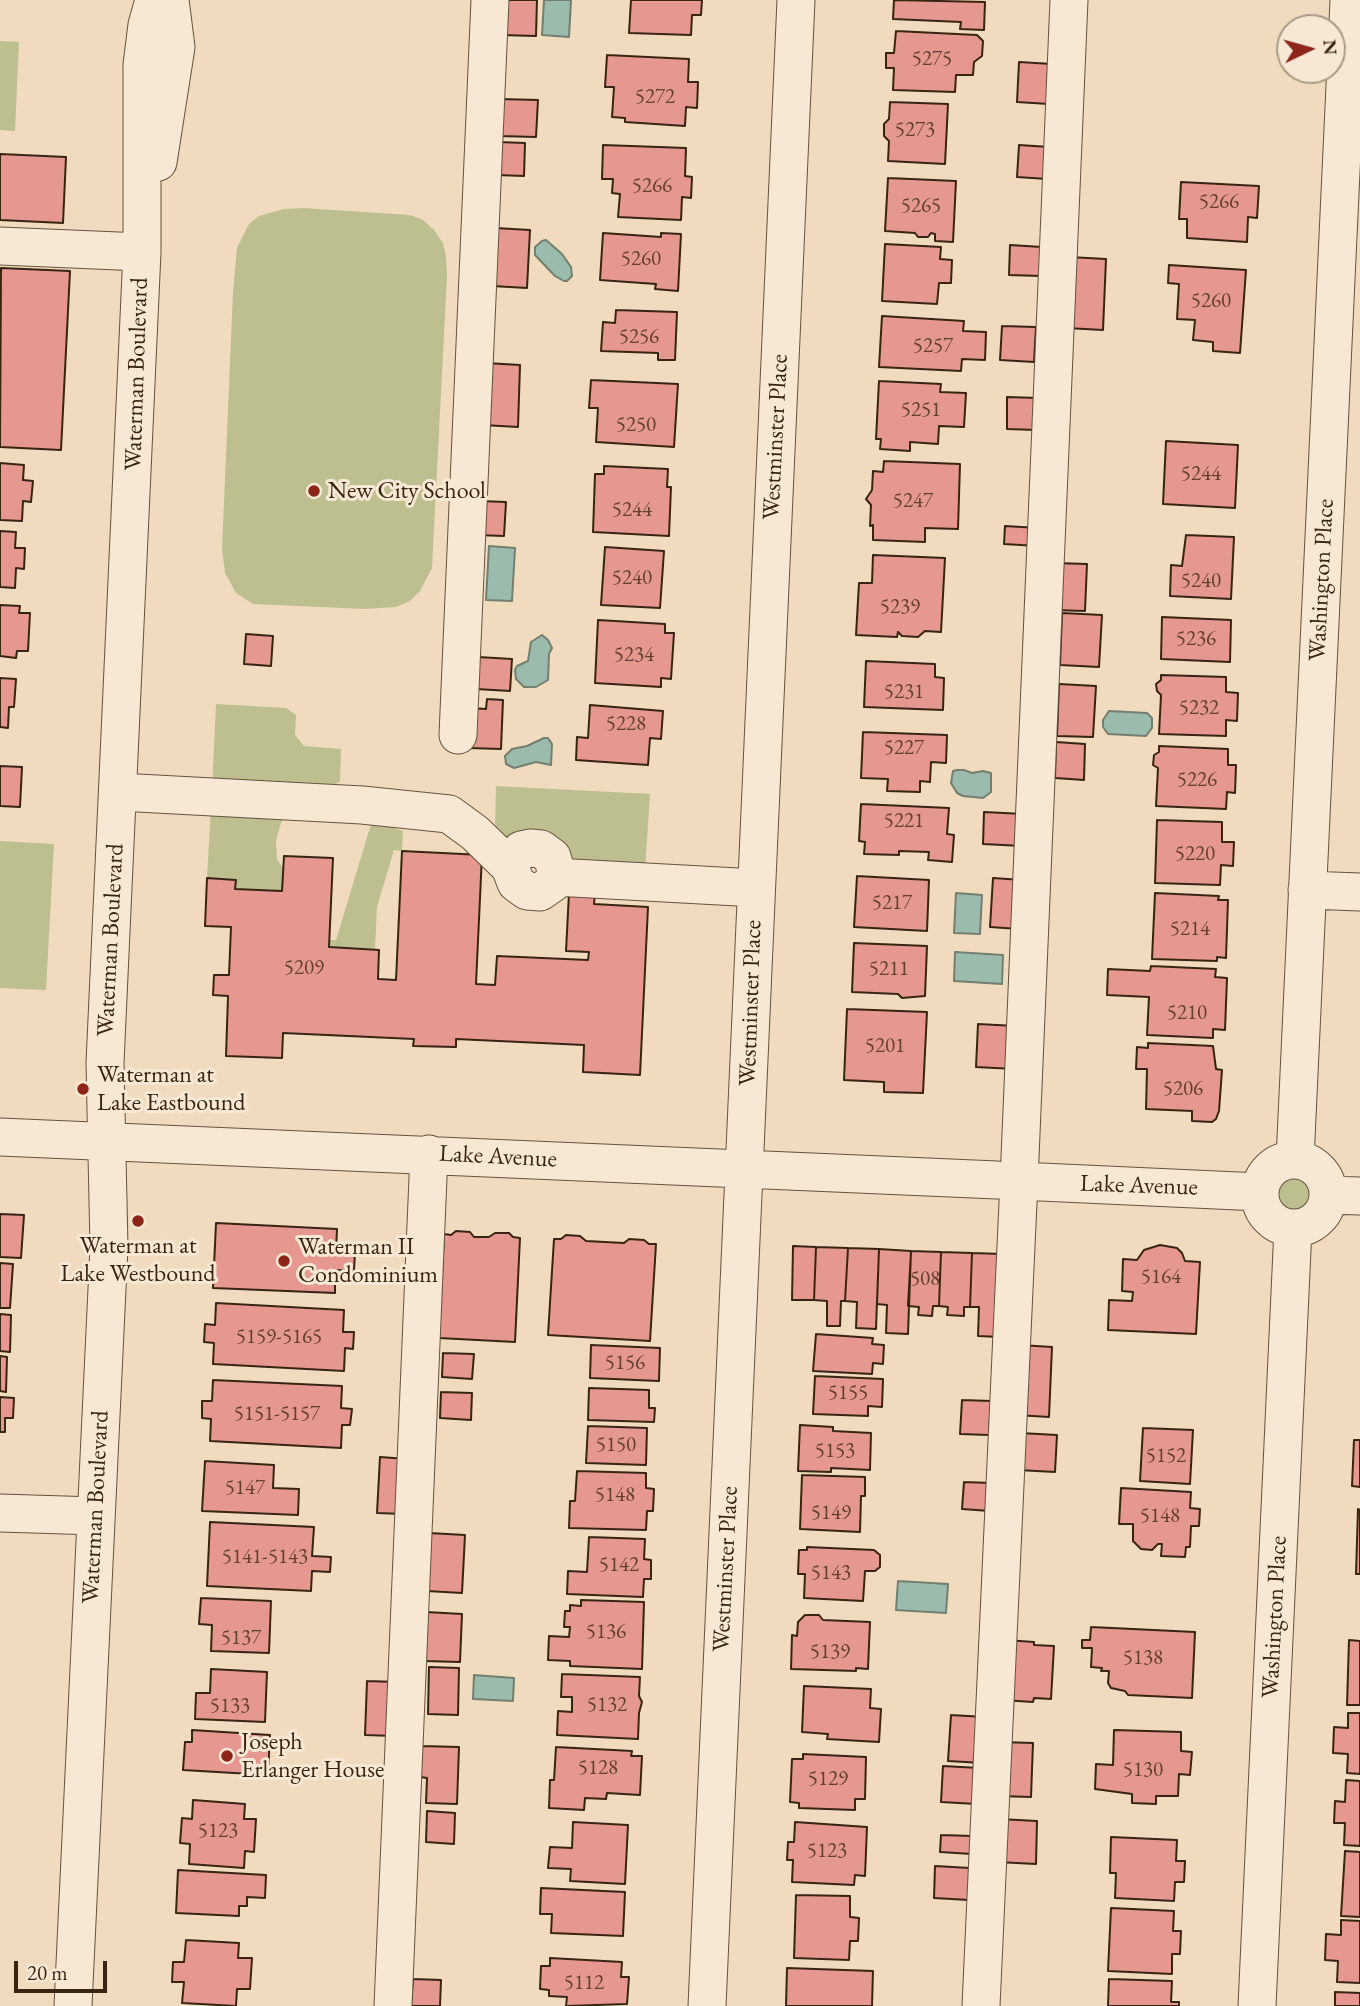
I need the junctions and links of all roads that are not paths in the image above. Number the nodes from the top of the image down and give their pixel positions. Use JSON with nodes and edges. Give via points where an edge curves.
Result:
{"nodes":[{"id":1,"x":154,"y":0,"type":"edge"},
{"id":2,"x":170,"y":0,"type":"edge"},
{"id":3,"x":490,"y":0,"type":"edge"},
{"id":4,"x":796,"y":0,"type":"edge"},
{"id":5,"x":1069,"y":0,"type":"edge"},
{"id":6,"x":1349,"y":0,"type":"edge"},
{"id":7,"x":0,"y":246,"type":"edge"},
{"id":8,"x":142,"y":252,"type":"junction"},
{"id":9,"x":458,"y":735,"type":"dead end"},
{"id":10,"x":119,"y":792,"type":"junction"},
{"id":11,"x":756,"y":888,"type":"junction"},
{"id":12,"x":1307,"y":890,"type":"junction"},
{"id":13,"x":1360,"y":892,"type":"edge"},
{"id":14,"x":0,"y":1137,"type":"edge"},
{"id":15,"x":106,"y":1141,"type":"junction"},
{"id":16,"x":429,"y":1154,"type":"junction"},
{"id":17,"x":1295,"y":1160,"type":"junction"},
{"id":18,"x":744,"y":1170,"type":"junction"},
{"id":19,"x":1008,"y":1181,"type":"junction"},
{"id":20,"x":1260,"y":1192,"type":"junction"},
{"id":21,"x":1344,"y":1195,"type":"edge"},
{"id":22,"x":1293,"y":1228,"type":"junction"},
{"id":23,"x":0,"y":1513,"type":"edge"},
{"id":24,"x":96,"y":1516,"type":"junction"},
{"id":25,"x":73,"y":2006,"type":"edge"},
{"id":26,"x":393,"y":2006,"type":"edge"},
{"id":27,"x":707,"y":2006,"type":"edge"},
{"id":28,"x":981,"y":2006,"type":"edge"},
{"id":29,"x":1257,"y":2006,"type":"edge"}],
"edges":[{"from":1,"to":8,"type":"street","name":"Waterman Boulevard","via":[[142,65]]},
{"from":2,"to":8,"type":"street","name":"Waterman Boulevard","via":[[174,69]]},
{"from":3,"to":9,"type":"street"},
{"from":4,"to":11,"type":"street","name":"Westminster Place"},
{"from":5,"to":19,"type":"street"},
{"from":6,"to":12,"type":"street","name":"Washington Place"},
{"from":7,"to":8,"type":"street"},
{"from":8,"to":10,"type":"street","name":"Waterman Boulevard"},
{"from":10,"to":11,"type":"street","via":[[450,814],[510,867],[516,883],[527,891],[540,892],[555,877]]},
{"from":10,"to":15,"type":"street","name":"Waterman Boulevard","via":[[105,1063]]},
{"from":11,"to":18,"type":"street","name":"Westminster Place"},
{"from":12,"to":13,"type":"street"},
{"from":12,"to":17,"type":"street","name":"Washington Place"},
{"from":14,"to":15,"type":"street","name":"Lake Avenue"},
{"from":15,"to":16,"type":"street","name":"Lake Avenue"},
{"from":15,"to":24,"type":"street","name":"Waterman Boulevard","via":[[108,1247]]},
{"from":16,"to":18,"type":"street","name":"Lake Avenue"},
{"from":16,"to":26,"type":"street"},
{"from":17,"to":20,"type":"street","via":[[1267,1172]]},
{"from":17,"to":21,"type":"street","via":[[1314,1167],[1327,1184]]},
{"from":18,"to":19,"type":"street","name":"Lake Avenue"},
{"from":18,"to":27,"type":"street","name":"Westminster Place"},
{"from":19,"to":20,"type":"street","name":"Lake Avenue"},
{"from":19,"to":28,"type":"street"},
{"from":20,"to":22,"type":"street","via":[[1265,1213]]},
{"from":21,"to":22,"type":"street","via":[[1326,1205],[1313,1223]]},
{"from":22,"to":29,"type":"street","name":"Washington Place"},
{"from":23,"to":24,"type":"street"},
{"from":24,"to":25,"type":"street","name":"Waterman Boulevard"}]}
